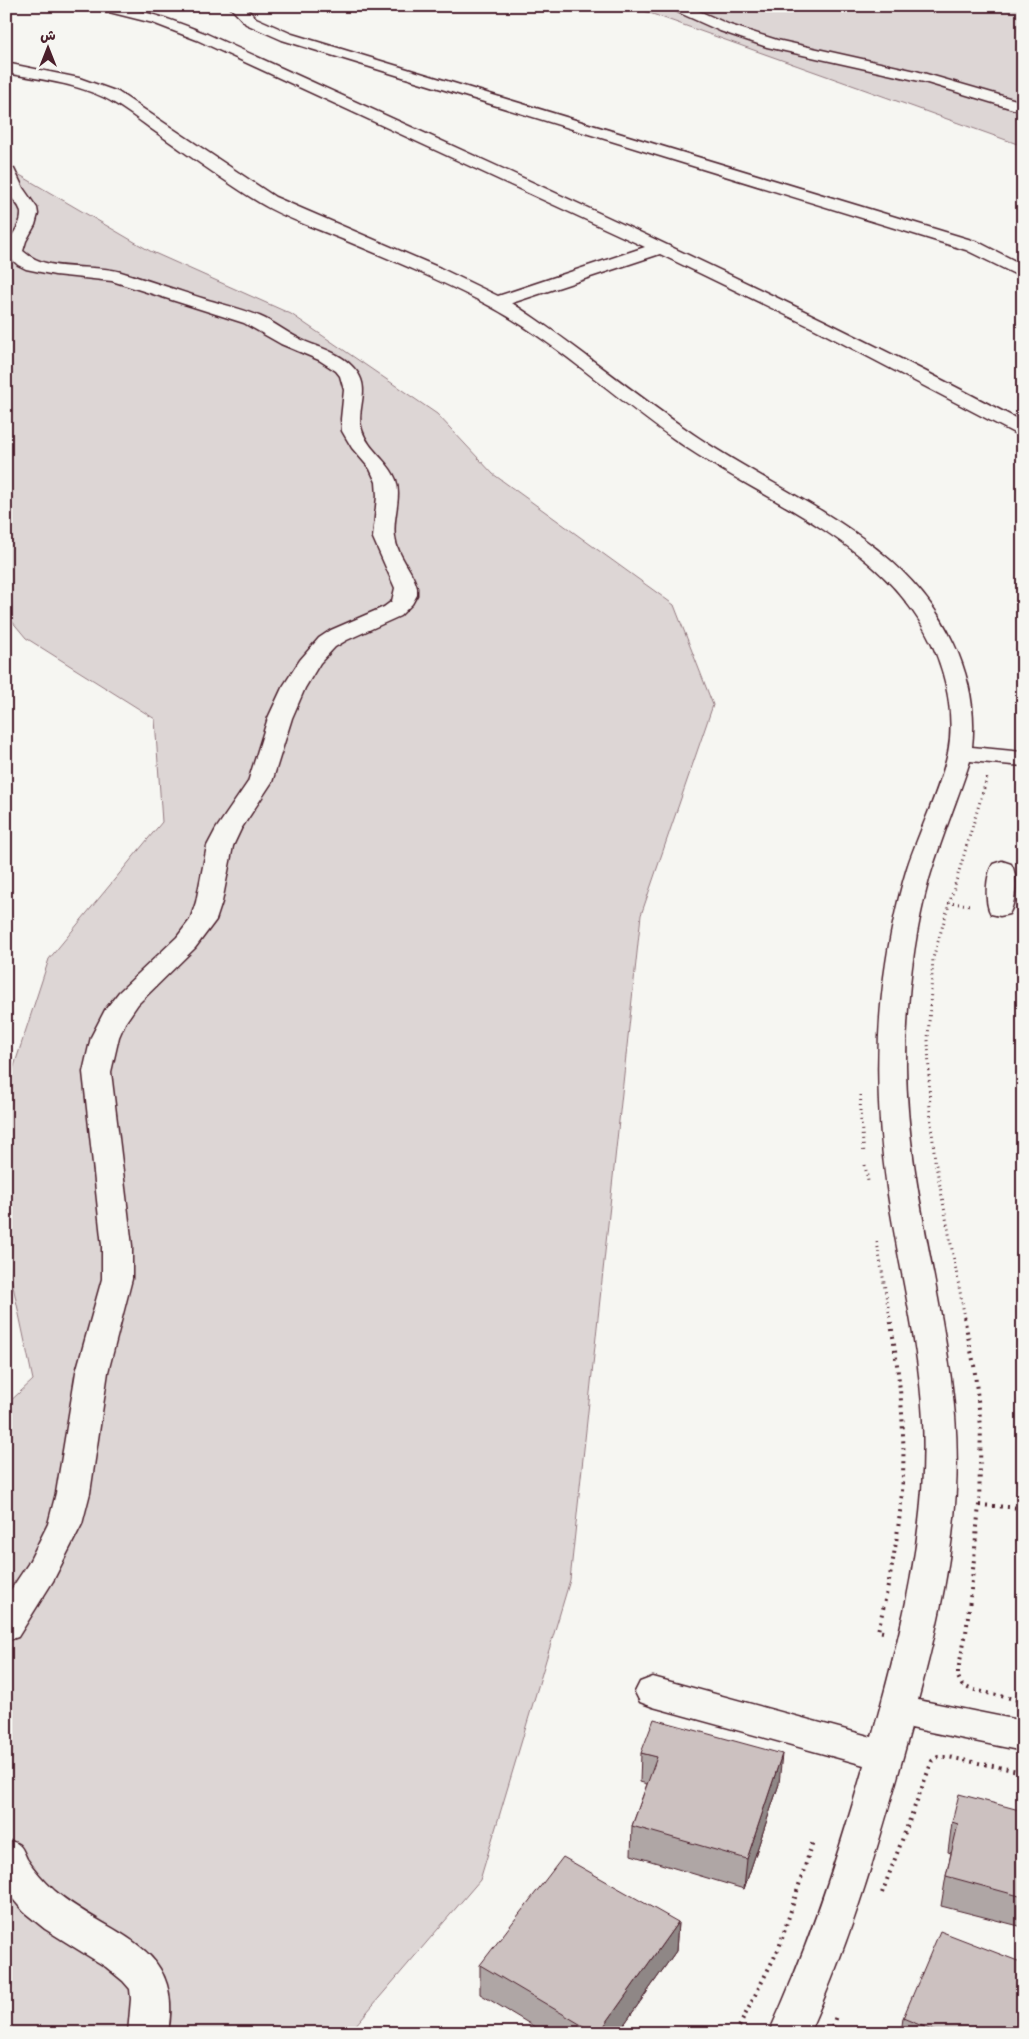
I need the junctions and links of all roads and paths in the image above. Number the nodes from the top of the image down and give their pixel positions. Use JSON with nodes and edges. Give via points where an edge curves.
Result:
{"nodes":[{"id":1,"x":102,"y":6,"type":"edge"},
{"id":2,"x":236,"y":6,"type":"edge"},
{"id":3,"x":676,"y":6,"type":"edge"},
{"id":4,"x":6,"y":68,"type":"edge"},
{"id":5,"x":1023,"y":107,"type":"edge"},
{"id":6,"x":6,"y":170,"type":"edge"},
{"id":7,"x":660,"y":248,"type":"junction"},
{"id":8,"x":1023,"y":273,"type":"edge"},
{"id":9,"x":497,"y":302,"type":"junction"},
{"id":10,"x":1023,"y":430,"type":"edge"},
{"id":11,"x":960,"y":753,"type":"junction"},
{"id":12,"x":1023,"y":759,"type":"edge"},
{"id":13,"x":992,"y":773,"type":"dead end"},
{"id":14,"x":861,"y":1092,"type":"dead end"},
{"id":15,"x":868,"y":1184,"type":"dead end"},
{"id":16,"x":877,"y":1241,"type":"dead end"},
{"id":17,"x":979,"y":1505,"type":"junction"},
{"id":18,"x":1023,"y":1508,"type":"edge"},
{"id":19,"x":6,"y":1627,"type":"edge"},
{"id":20,"x":916,"y":1637,"type":"junction"},
{"id":21,"x":653,"y":1692,"type":"dead end"},
{"id":22,"x":1023,"y":1700,"type":"edge"},
{"id":23,"x":898,"y":1711,"type":"junction"},
{"id":24,"x":1023,"y":1736,"type":"edge"},
{"id":25,"x":885,"y":1756,"type":"junction"},
{"id":26,"x":1023,"y":1772,"type":"edge"},
{"id":27,"x":813,"y":1841,"type":"dead end"},
{"id":28,"x":6,"y":1856,"type":"edge"},
{"id":29,"x":881,"y":1896,"type":"dead end"},
{"id":30,"x":837,"y":2014,"type":"dead end"},
{"id":31,"x":148,"y":2033,"type":"edge"},
{"id":32,"x":736,"y":2033,"type":"edge"},
{"id":33,"x":789,"y":2033,"type":"edge"},
{"id":34,"x":830,"y":2033,"type":"edge"}],
"edges":[{"from":1,"to":7,"type":"street","via":[[158,20],[202,37]]},
{"from":2,"to":8,"type":"street","via":[[251,21],[287,38],[972,246]]},
{"from":3,"to":5,"type":"street","via":[[716,26],[753,39],[929,79]]},
{"from":4,"to":9,"type":"street","via":[[74,81],[112,95],[269,201]]},
{"from":6,"to":19,"type":"street","via":[[29,212],[28,224],[14,246],[14,252],[24,261],[43,268],[121,277],[251,319],[342,366],[353,383],[350,418],[353,434],[386,482],[389,494],[384,539],[407,588],[400,606],[335,635],[312,658],[276,728],[260,782],[233,819],[219,847],[204,918],[183,945],[138,986],[108,1027],[100,1049],[97,1072],[118,1246],[117,1279],[92,1372],[65,1524],[41,1572]]},
{"from":7,"to":9,"type":"street"},
{"from":7,"to":10,"type":"street","via":[[900,364]]},
{"from":9,"to":11,"type":"street","via":[[564,347],[673,431],[730,468],[843,532],[900,580],[933,624],[947,652],[958,689]]},
{"from":11,"to":12,"type":"street"},
{"from":11,"to":20,"type":"street","via":[[917,879],[905,929],[893,1037],[897,1159],[934,1368],[940,1437],[940,1504],[927,1592]]},
{"from":13,"to":17,"type":"path","via":[[984,786],[934,958],[928,1039],[935,1160],[974,1365],[981,1426]]},
{"from":14,"to":15,"type":"path"},
{"from":16,"to":20,"type":"path","via":[[892,1320],[902,1409],[903,1464],[892,1577],[878,1631]]},
{"from":17,"to":18,"type":"path"},
{"from":17,"to":22,"type":"path","via":[[966,1633],[958,1677],[970,1689]]},
{"from":20,"to":23,"type":"street"},
{"from":21,"to":25,"type":"street"},
{"from":23,"to":24,"type":"street"},
{"from":23,"to":25,"type":"street"},
{"from":25,"to":33,"type":"street","via":[[850,1878]]},
{"from":26,"to":29,"type":"path","via":[[948,1757],[932,1761]]},
{"from":27,"to":32,"type":"path","via":[[779,1948]]},
{"from":28,"to":31,"type":"street","via":[[28,1888],[52,1912],[125,1958],[141,1973],[148,1986],[152,2010]]},
{"from":30,"to":34,"type":"path"}]}
